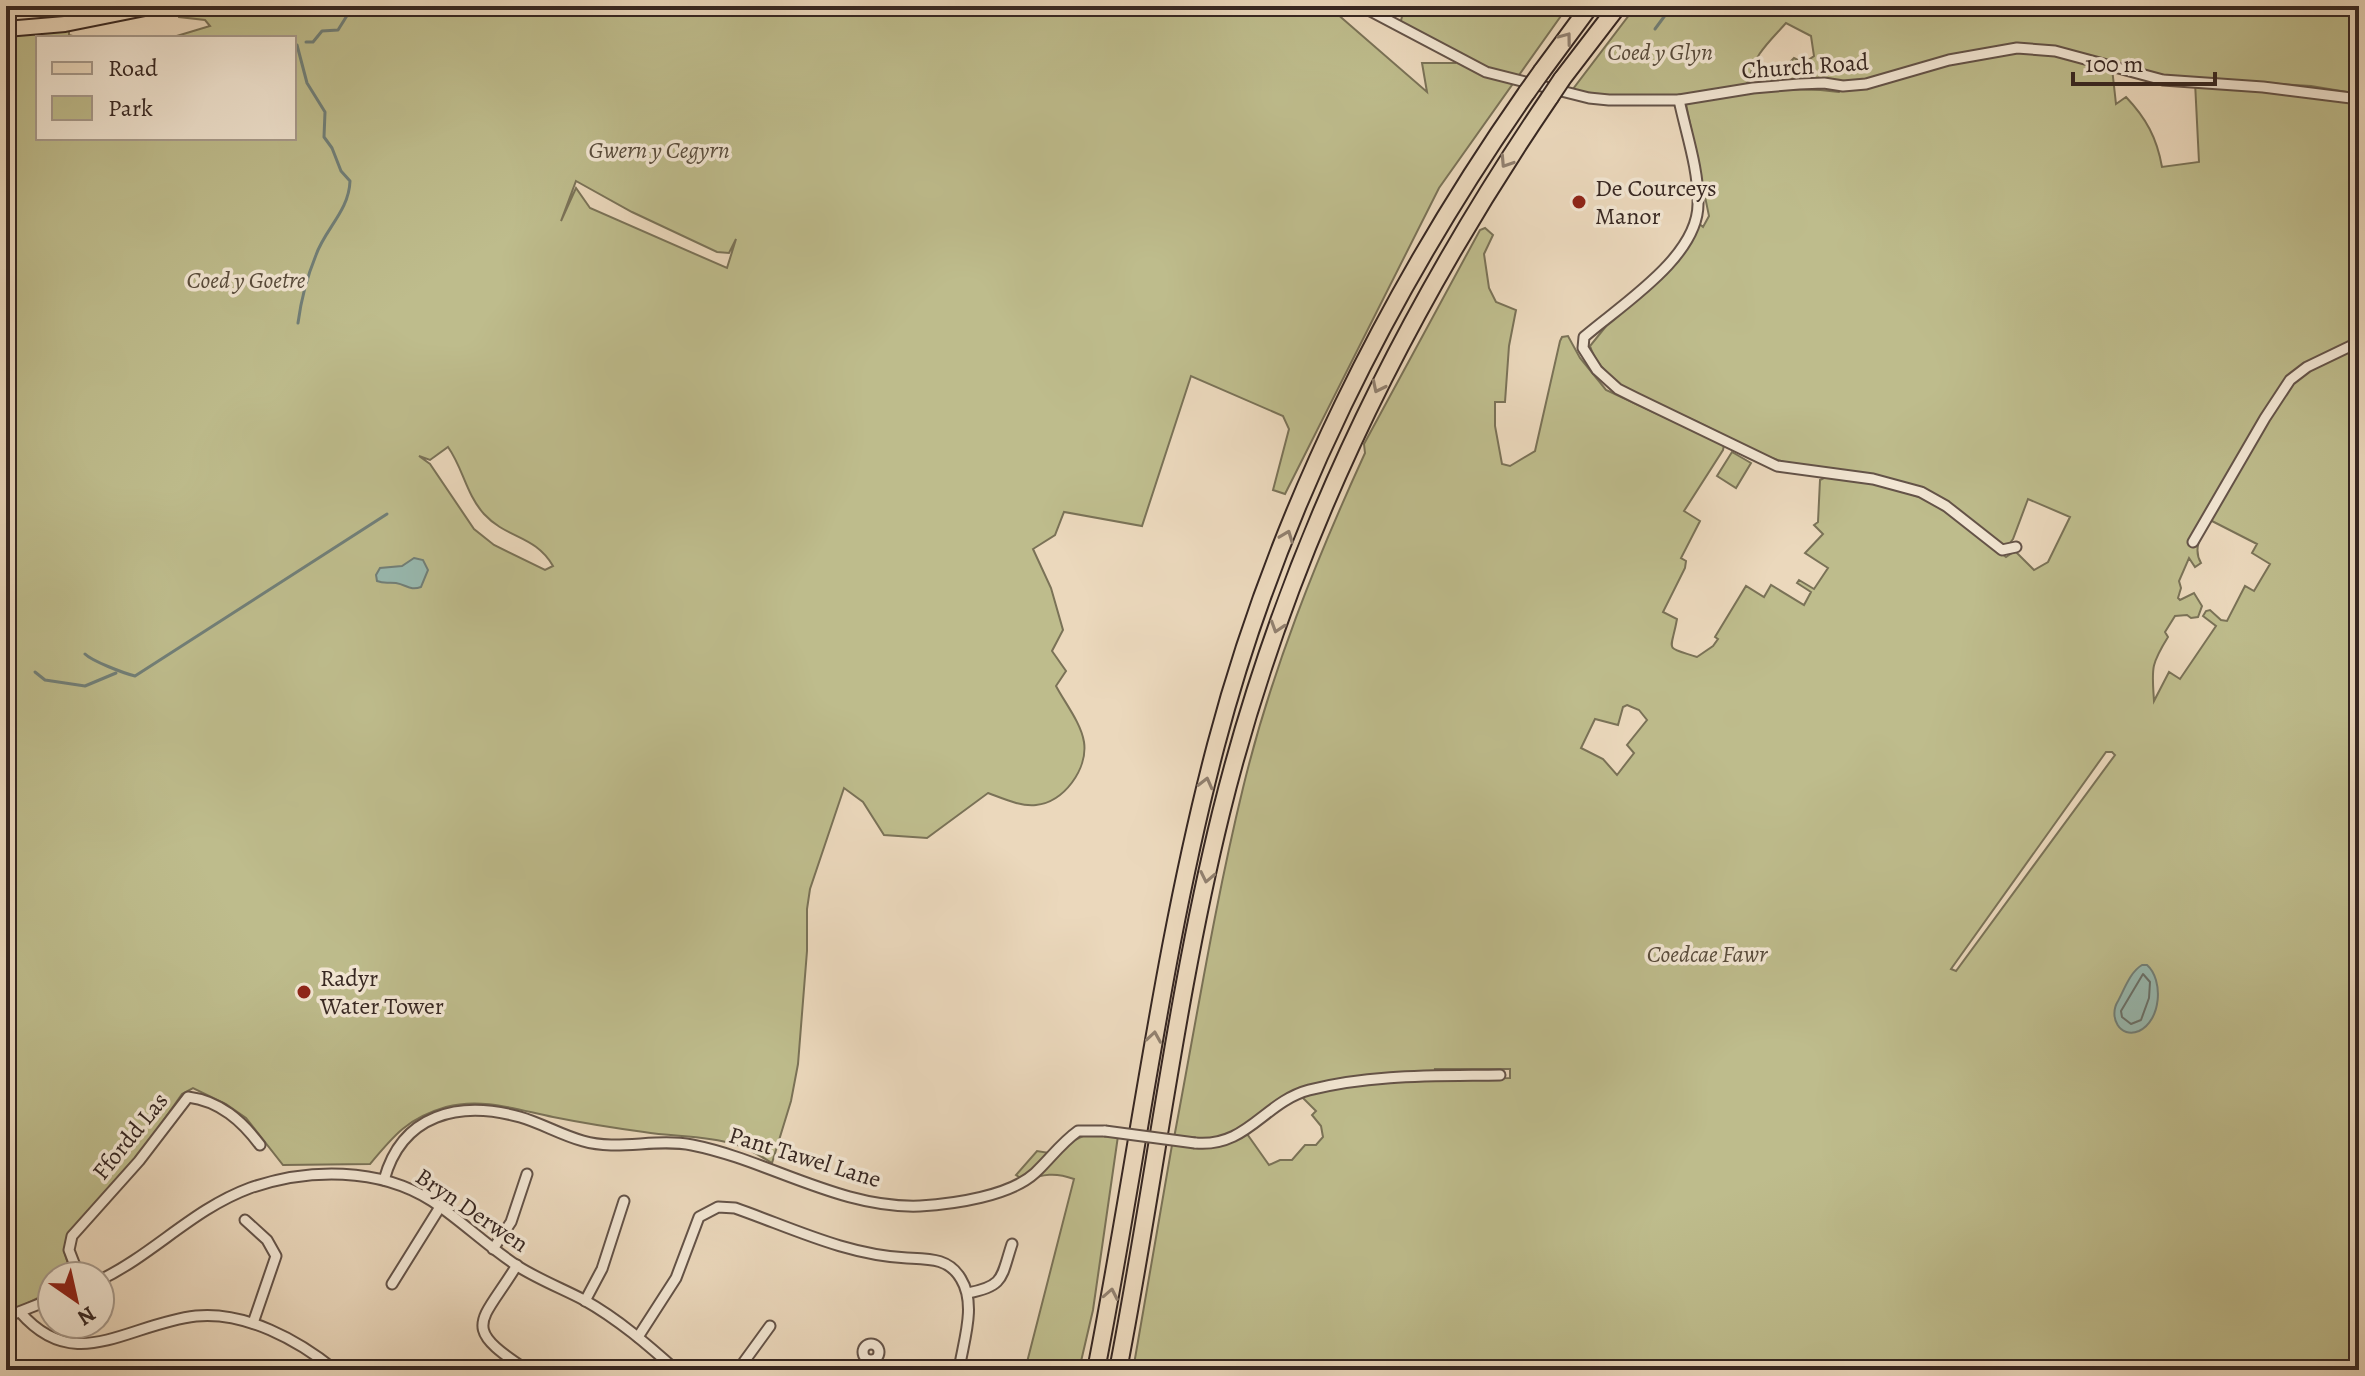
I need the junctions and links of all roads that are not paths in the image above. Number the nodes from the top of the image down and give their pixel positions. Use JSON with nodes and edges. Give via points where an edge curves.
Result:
{"nodes":[{"id":1,"x":155,"y":6,"type":"edge"},
{"id":2,"x":1361,"y":6,"type":"edge"},
{"id":3,"x":1590,"y":6,"type":"edge"},
{"id":4,"x":1618,"y":6,"type":"edge"},
{"id":5,"x":6,"y":29,"type":"edge"},
{"id":6,"x":2359,"y":99,"type":"edge"},
{"id":7,"x":1679,"y":100,"type":"junction"},
{"id":8,"x":2359,"y":342,"type":"edge"},
{"id":9,"x":2193,"y":542,"type":"dead end"},
{"id":10,"x":2016,"y":547,"type":"dead end"},
{"id":11,"x":1500,"y":1075,"type":"dead end"},
{"id":12,"x":260,"y":1145,"type":"dead end"},
{"id":13,"x":527,"y":1174,"type":"dead end"},
{"id":14,"x":384,"y":1180,"type":"junction"},
{"id":15,"x":624,"y":1201,"type":"dead end"},
{"id":16,"x":440,"y":1207,"type":"junction"},
{"id":17,"x":245,"y":1220,"type":"dead end"},
{"id":18,"x":1012,"y":1244,"type":"dead end"},
{"id":19,"x":493,"y":1249,"type":"junction"},
{"id":20,"x":73,"y":1260,"type":"edge"},
{"id":21,"x":517,"y":1265,"type":"junction"},
{"id":22,"x":116,"y":1272,"type":"edge"},
{"id":23,"x":392,"y":1284,"type":"dead end"},
{"id":24,"x":968,"y":1293,"type":"junction"},
{"id":25,"x":585,"y":1301,"type":"junction"},
{"id":26,"x":36,"y":1306,"type":"edge"},
{"id":27,"x":20,"y":1312,"type":"junction"},
{"id":28,"x":6,"y":1317,"type":"edge"},
{"id":29,"x":253,"y":1323,"type":"junction"},
{"id":30,"x":770,"y":1326,"type":"dead end"},
{"id":31,"x":638,"y":1337,"type":"junction"},
{"id":32,"x":867,"y":1360,"type":"dead end"},
{"id":33,"x":335,"y":1370,"type":"edge"},
{"id":34,"x":527,"y":1370,"type":"edge"},
{"id":35,"x":676,"y":1370,"type":"edge"},
{"id":36,"x":738,"y":1370,"type":"edge"},
{"id":37,"x":857,"y":1370,"type":"edge"},
{"id":38,"x":959,"y":1370,"type":"edge"},
{"id":39,"x":1096,"y":1370,"type":"edge"},
{"id":40,"x":1118,"y":1370,"type":"edge"}],
"edges":[{"from":1,"to":5,"type":"main road","via":[[65,24]]},
{"from":2,"to":7,"type":"street","name":"Church Road","via":[[1486,72],[1589,98]]},
{"from":39,"to":3,"type":"highway","one_way":true,"bridge":true,"via":[[1193,838],[1217,740],[1255,623],[1323,449],[1407,281],[1527,92]]},
{"from":4,"to":40,"type":"highway","one_way":true,"bridge":true,"via":[[1562,79],[1474,212],[1403,337],[1314,526],[1284,604],[1245,723],[1207,876]]},
{"from":6,"to":7,"type":"street","name":"Church Road","via":[[2163,80],[2055,51],[2017,48],[1949,60],[1866,84],[1777,85]]},
{"from":7,"to":10,"type":"street","via":[[1697,190],[1696,221],[1669,263],[1584,337],[1583,348],[1597,370],[1618,389],[1761,460],[1791,470],[1908,488],[1946,506],[2002,550]]},
{"from":8,"to":9,"type":"street","via":[[2290,380]]},
{"from":11,"to":14,"type":"street","name":"Pant Tawel Lane","bridge":true,"via":[[1435,1074],[1308,1090],[1230,1139],[1210,1145],[1078,1131],[1035,1173],[1005,1192],[920,1206],[841,1194],[693,1145],[584,1141],[502,1113],[447,1114],[420,1125],[394,1152]]},
{"from":12,"to":20,"type":"street","name":"Ffordd Las","via":[[238,1118],[188,1097],[72,1236]]},
{"from":13,"to":19,"type":"street","via":[[511,1222]]},
{"from":14,"to":16,"type":"street","name":"Bryn Derwen"},
{"from":14,"to":22,"type":"street","name":"Bryn Derwen","via":[[312,1174],[250,1188],[199,1212]]},
{"from":15,"to":25,"type":"street","via":[[602,1269]]},
{"from":16,"to":19,"type":"street","name":"Bryn Derwen"},
{"from":16,"to":23,"type":"street"},
{"from":17,"to":29,"type":"street","via":[[276,1256]]},
{"from":18,"to":24,"type":"street","via":[[998,1283]]},
{"from":19,"to":21,"type":"street","name":"Bryn Derwen"},
{"from":21,"to":25,"type":"street","name":"Bryn Derwen"},
{"from":21,"to":34,"type":"street","via":[[484,1315],[482,1328],[495,1349]]},
{"from":24,"to":31,"type":"street","via":[[958,1274],[939,1260],[867,1253],[735,1208],[718,1207],[699,1217],[676,1278]]},
{"from":24,"to":38,"type":"street"},
{"from":25,"to":31,"type":"street","name":"Bryn Derwen"},
{"from":26,"to":27,"type":"street"},
{"from":27,"to":28,"type":"street"},
{"from":27,"to":29,"type":"street","via":[[35,1336],[70,1353],[96,1354],[184,1318]]},
{"from":29,"to":33,"type":"street"},
{"from":30,"to":36,"type":"street"},
{"from":31,"to":35,"type":"street","name":"Bryn Derwen"},
{"from":32,"to":37,"type":"street"}]}
